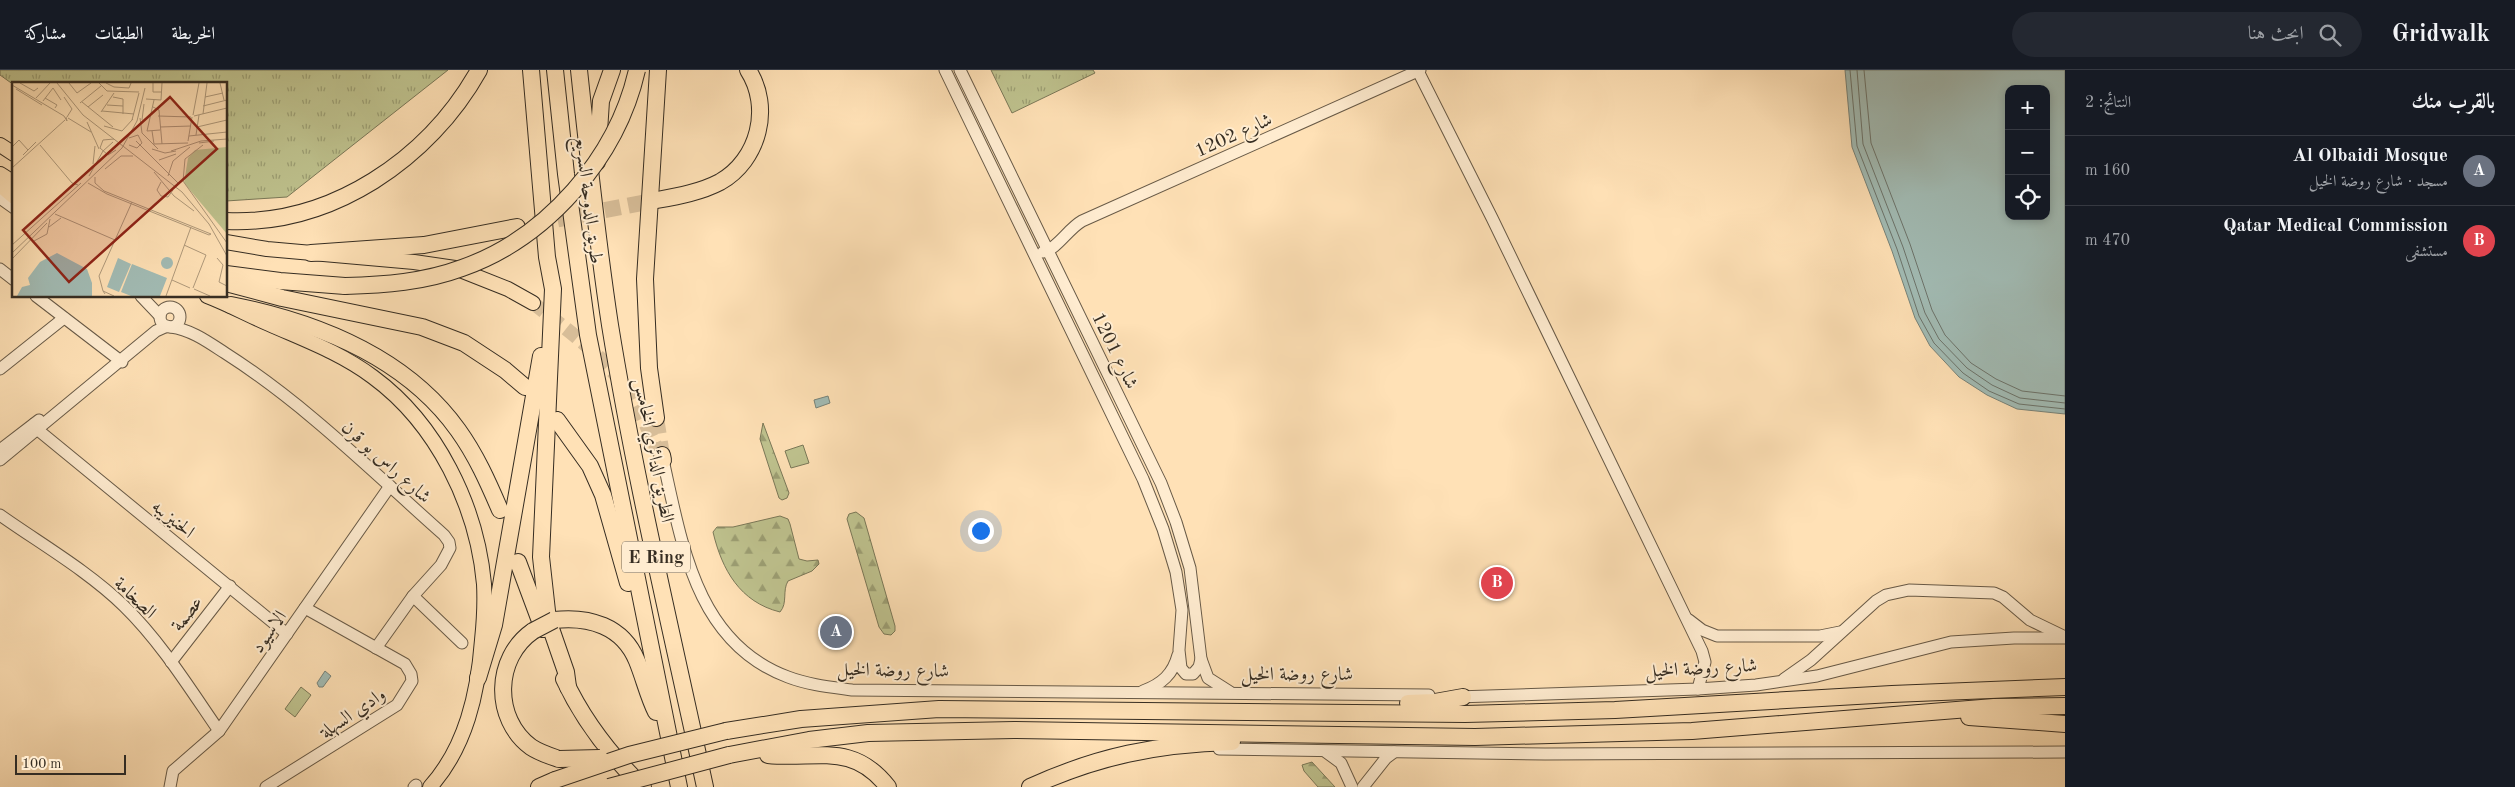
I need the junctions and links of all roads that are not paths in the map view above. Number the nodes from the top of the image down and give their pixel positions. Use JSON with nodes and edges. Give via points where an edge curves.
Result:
{"nodes":[{"id":1,"x":480,"y":70,"type":"edge"},
{"id":2,"x":530,"y":70,"type":"edge"},
{"id":3,"x":555,"y":70,"type":"edge"},
{"id":4,"x":579,"y":70,"type":"edge"},
{"id":5,"x":612,"y":70,"type":"edge"},
{"id":6,"x":637,"y":70,"type":"edge"},
{"id":7,"x":658,"y":70,"type":"edge"},
{"id":8,"x":748,"y":70,"type":"edge"},
{"id":9,"x":945,"y":70,"type":"edge"},
{"id":10,"x":960,"y":70,"type":"edge"},
{"id":11,"x":1419,"y":71,"type":"edge"},
{"id":12,"x":0,"y":145,"type":"edge"},
{"id":13,"x":12,"y":153,"type":"edge"},
{"id":14,"x":0,"y":175,"type":"edge"},
{"id":15,"x":12,"y":183,"type":"edge"},
{"id":16,"x":0,"y":185,"type":"edge"},
{"id":17,"x":12,"y":195,"type":"edge"},
{"id":18,"x":0,"y":198,"type":"edge"},
{"id":19,"x":657,"y":200,"type":"tunnel mouth"},
{"id":20,"x":593,"y":204,"type":"junction"},
{"id":21,"x":12,"y":207,"type":"edge"},
{"id":22,"x":228,"y":221,"type":"edge"},
{"id":23,"x":517,"y":227,"type":"tunnel mouth"},
{"id":24,"x":1040,"y":236,"type":"junction"},
{"id":25,"x":1063,"y":236,"type":"junction"},
{"id":26,"x":228,"y":242,"type":"edge"},
{"id":27,"x":1029,"y":248,"type":"junction"},
{"id":28,"x":1048,"y":251,"type":"junction"},
{"id":29,"x":311,"y":253,"type":"junction"},
{"id":30,"x":547,"y":257,"type":"junction"},
{"id":31,"x":0,"y":269,"type":"edge"},
{"id":32,"x":228,"y":274,"type":"edge"},
{"id":33,"x":12,"y":278,"type":"edge"},
{"id":34,"x":228,"y":284,"type":"edge"},
{"id":35,"x":39,"y":298,"type":"edge"},
{"id":36,"x":143,"y":298,"type":"edge"},
{"id":37,"x":212,"y":298,"type":"edge"},
{"id":38,"x":534,"y":303,"type":"tunnel mouth"},
{"id":39,"x":231,"y":305,"type":"junction"},
{"id":40,"x":180,"y":317,"type":"junction"},
{"id":41,"x":64,"y":318,"type":"junction"},
{"id":42,"x":165,"y":322,"type":"junction"},
{"id":43,"x":610,"y":326,"type":"joint"},
{"id":44,"x":192,"y":332,"type":"junction"},
{"id":45,"x":122,"y":362,"type":"junction"},
{"id":46,"x":0,"y":369,"type":"edge"},
{"id":47,"x":525,"y":386,"type":"dead end"},
{"id":48,"x":656,"y":418,"type":"tunnel mouth"},
{"id":49,"x":557,"y":420,"type":"dead end"},
{"id":50,"x":36,"y":427,"type":"junction"},
{"id":51,"x":0,"y":450,"type":"edge"},
{"id":52,"x":661,"y":457,"type":"tunnel mouth"},
{"id":53,"x":0,"y":460,"type":"edge"},
{"id":54,"x":390,"y":486,"type":"junction"},
{"id":55,"x":500,"y":510,"type":"dead end"},
{"id":56,"x":0,"y":516,"type":"edge"},
{"id":57,"x":518,"y":562,"type":"dead end"},
{"id":58,"x":230,"y":586,"type":"junction"},
{"id":59,"x":413,"y":596,"type":"junction"},
{"id":60,"x":305,"y":608,"type":"junction"},
{"id":61,"x":1685,"y":617,"type":"junction"},
{"id":62,"x":646,"y":621,"type":"junction"},
{"id":63,"x":1846,"y":629,"type":"junction"},
{"id":64,"x":287,"y":634,"type":"junction"},
{"id":65,"x":2065,"y":637,"type":"edge"},
{"id":66,"x":462,"y":643,"type":"dead end"},
{"id":67,"x":376,"y":648,"type":"junction"},
{"id":68,"x":1180,"y":650,"type":"junction"},
{"id":69,"x":1201,"y":659,"type":"junction"},
{"id":70,"x":171,"y":662,"type":"junction"},
{"id":71,"x":478,"y":678,"type":"junction"},
{"id":72,"x":1779,"y":682,"type":"junction"},
{"id":73,"x":568,"y":687,"type":"junction"},
{"id":74,"x":2065,"y":687,"type":"edge"},
{"id":75,"x":1698,"y":689,"type":"junction"},
{"id":76,"x":1232,"y":693,"type":"junction"},
{"id":77,"x":1138,"y":694,"type":"junction"},
{"id":78,"x":1463,"y":697,"type":"junction"},
{"id":79,"x":2065,"y":706,"type":"edge"},
{"id":80,"x":1247,"y":713,"type":"junction"},
{"id":81,"x":1909,"y":713,"type":"junction"},
{"id":82,"x":2065,"y":724,"type":"edge"},
{"id":83,"x":219,"y":731,"type":"junction"},
{"id":84,"x":1308,"y":733,"type":"junction"},
{"id":85,"x":668,"y":736,"type":"junction"},
{"id":86,"x":1189,"y":745,"type":"junction"},
{"id":87,"x":1324,"y":751,"type":"junction"},
{"id":88,"x":1394,"y":752,"type":"junction"},
{"id":89,"x":2065,"y":752,"type":"edge"},
{"id":90,"x":735,"y":754,"type":"junction"},
{"id":91,"x":629,"y":755,"type":"junction"},
{"id":92,"x":170,"y":787,"type":"edge"},
{"id":93,"x":266,"y":787,"type":"edge"},
{"id":94,"x":430,"y":787,"type":"edge"},
{"id":95,"x":539,"y":787,"type":"edge"},
{"id":96,"x":609,"y":787,"type":"edge"},
{"id":97,"x":643,"y":787,"type":"edge"},
{"id":98,"x":679,"y":787,"type":"edge"},
{"id":99,"x":704,"y":787,"type":"edge"},
{"id":100,"x":888,"y":787,"type":"edge"},
{"id":101,"x":1030,"y":787,"type":"edge"},
{"id":102,"x":1352,"y":787,"type":"edge"},
{"id":103,"x":1363,"y":787,"type":"edge"}],
"edges":[{"from":1,"to":22,"type":"highway","via":[[446,119],[415,151],[386,174],[320,206],[267,218]]},
{"from":2,"to":30,"type":"highway"},
{"from":3,"to":62,"type":"highway","name":"طريق الدوحة السريع","via":[[588,335]]},
{"from":4,"to":20,"type":"highway","name":"طريق الدوحة السريع"},
{"from":5,"to":20,"type":"highway","via":[[599,115]]},
{"from":6,"to":32,"type":"highway","bridge":true,"via":[[622,114],[602,154],[559,207],[528,233],[484,259],[448,273],[400,283],[345,286]]},
{"from":7,"to":48,"type":"highway","via":[[644,279],[649,368]]},
{"from":8,"to":19,"type":"highway","via":[[756,84],[761,116],[756,140],[747,157],[722,181],[705,189]]},
{"from":9,"to":27,"type":"street","name":"شارع 1201"},
{"from":10,"to":24,"type":"street","name":"شارع 1201"},
{"from":11,"to":25,"type":"street","name":"شارع 1202","via":[[1082,222]]},
{"from":11,"to":61,"type":"street"},
{"from":12,"to":13,"type":"main road"},
{"from":14,"to":15,"type":"highway"},
{"from":16,"to":17,"type":"main road"},
{"from":18,"to":21,"type":"street"},
{"from":20,"to":43,"type":"highway","name":"طريق الدوحة السريع","number":"E Ring"},
{"from":23,"to":29,"type":"highway","via":[[424,245]]},
{"from":24,"to":25,"type":"street","via":[[1051,240]]},
{"from":24,"to":28,"type":"street","name":"شارع 1201"},
{"from":25,"to":28,"type":"street","name":"شارع 1202"},
{"from":26,"to":29,"type":"main road"},
{"from":27,"to":28,"type":"street"},
{"from":27,"to":68,"type":"street","name":"شارع 1201","via":[[1143,479],[1163,529],[1180,594]]},
{"from":28,"to":69,"type":"street","name":"شارع 1201","via":[[1161,483],[1176,522],[1190,568]]},
{"from":29,"to":38,"type":"main road","via":[[455,268]]},
{"from":30,"to":71,"type":"highway","via":[[541,356],[494,625]]},
{"from":30,"to":73,"type":"highway","via":[[553,297],[541,557],[547,614]]},
{"from":31,"to":33,"type":"street"},
{"from":34,"to":47,"type":"highway","via":[[438,332],[484,355]]},
{"from":35,"to":41,"type":"street"},
{"from":36,"to":42,"type":"street"},
{"from":37,"to":39,"type":"main road"},
{"from":39,"to":55,"type":"highway","via":[[266,313],[356,345],[394,367],[428,395],[457,428],[480,466]]},
{"from":39,"to":71,"type":"main road","via":[[362,369],[393,394],[429,434],[459,488],[478,545],[485,606]]},
{"from":40,"to":42,"type":"street","via":[[177,323]]},
{"from":40,"to":42,"type":"street","via":[[172,307],[162,310]]},
{"from":40,"to":44,"type":"street","name":"شارع راس بو قرن"},
{"from":41,"to":45,"type":"street"},
{"from":41,"to":46,"type":"street"},
{"from":42,"to":44,"type":"street","name":"شارع راس بو قرن"},
{"from":42,"to":45,"type":"street"},
{"from":43,"to":99,"type":"highway","name":"الطريق الدائري الخامس","number":"E Ring"},
{"from":44,"to":54,"type":"street","name":"شارع راس بو قرن","via":[[286,397]]},
{"from":45,"to":50,"type":"street"},
{"from":49,"to":62,"type":"highway","via":[[590,466],[603,495],[630,588]]},
{"from":50,"to":51,"type":"street"},
{"from":50,"to":53,"type":"street"},
{"from":50,"to":58,"type":"street","name":"الحنيزيبه"},
{"from":52,"to":77,"type":"street","name":"شارع روضة الخيل","via":[[685,556],[718,625],[763,664],[788,677],[816,686],[852,690]]},
{"from":54,"to":59,"type":"street","name":"شارع راس بو قرن","via":[[449,542],[450,548],[441,565]]},
{"from":54,"to":60,"type":"street","name":"الاسيود"},
{"from":56,"to":70,"type":"street","name":"الصخامة","via":[[123,605]]},
{"from":57,"to":73,"type":"highway"},
{"from":58,"to":64,"type":"street","name":"الحنيزيبه"},
{"from":58,"to":70,"type":"street","name":"عصمة"},
{"from":59,"to":66,"type":"street"},
{"from":59,"to":67,"type":"street","name":"شارع راس بو قرن"},
{"from":60,"to":64,"type":"street","name":"الاسيود"},
{"from":60,"to":67,"type":"street","name":"وادي السهلة"},
{"from":61,"to":63,"type":"street","via":[[1717,636],[1820,636]]},
{"from":61,"to":75,"type":"street","via":[[1705,662]]},
{"from":62,"to":85,"type":"highway"},
{"from":63,"to":65,"type":"street","via":[[1876,601],[1894,592],[1989,592],[2003,598],[2030,620]]},
{"from":63,"to":72,"type":"street","via":[[1811,660]]},
{"from":64,"to":83,"type":"street","name":"الاسيود"},
{"from":65,"to":72,"type":"street","name":"شارع روضة الخيل","via":[[1952,642],[1817,676]]},
{"from":67,"to":93,"type":"street","name":"وادي السهلة","via":[[409,669],[412,682],[404,697],[388,711]]},
{"from":68,"to":69,"type":"street","name":"شارع 1201","via":[[1181,668],[1186,674],[1196,673]]},
{"from":68,"to":77,"type":"street","name":"شارع 1201","via":[[1166,679]]},
{"from":69,"to":76,"type":"street","name":"شارع 1201","via":[[1208,678]]},
{"from":70,"to":83,"type":"street","name":"الصخامة"},
{"from":71,"to":94,"type":"main road","via":[[462,736],[450,760]]},
{"from":72,"to":75,"type":"street","name":"شارع روضة الخيل"},
{"from":73,"to":97,"type":"highway","via":[[602,742]]},
{"from":74,"to":80,"type":"highway","name":"شارع روضة الخيل","via":[[1616,710],[1465,714]]},
{"from":75,"to":78,"type":"street","name":"شارع روضة الخيل"},
{"from":76,"to":77,"type":"street","name":"شارع روضة الخيل"},
{"from":76,"to":78,"type":"street","name":"شارع روضة الخيل","via":[[1389,693]]},
{"from":78,"to":80,"type":"highway","via":[[1419,703],[1296,705]]},
{"from":79,"to":81,"type":"highway"},
{"from":80,"to":91,"type":"highway","name":"شارع روضة الخيل","bridge":true,"via":[[939,709],[801,719],[726,730]]},
{"from":81,"to":82,"type":"highway"},
{"from":81,"to":84,"type":"highway","via":[[1682,731],[1466,737]]},
{"from":83,"to":92,"type":"street","name":"الاسيود","via":[[176,767]]},
{"from":84,"to":86,"type":"highway","via":[[1276,741]]},
{"from":84,"to":90,"type":"highway","via":[[1014,730],[868,733]]},
{"from":85,"to":91,"type":"highway","bridge":true,"via":[[654,710],[636,659],[622,639],[608,628],[579,618],[554,620],[533,631],[512,654],[506,668],[503,697],[512,725],[520,737],[544,754],[559,759],[586,760]]},
{"from":85,"to":98,"type":"highway"},
{"from":86,"to":87,"type":"street","via":[[1239,750]]},
{"from":86,"to":101,"type":"highway","via":[[1114,756]]},
{"from":87,"to":88,"type":"street"},
{"from":87,"to":102,"type":"street","via":[[1341,763]]},
{"from":88,"to":89,"type":"street"},
{"from":88,"to":103,"type":"street"},
{"from":90,"to":96,"type":"highway","bridge":true},
{"from":90,"to":100,"type":"highway","via":[[824,753],[840,756],[871,770]]},
{"from":91,"to":95,"type":"highway","name":"شارع روضة الخيل","bridge":true}]}
